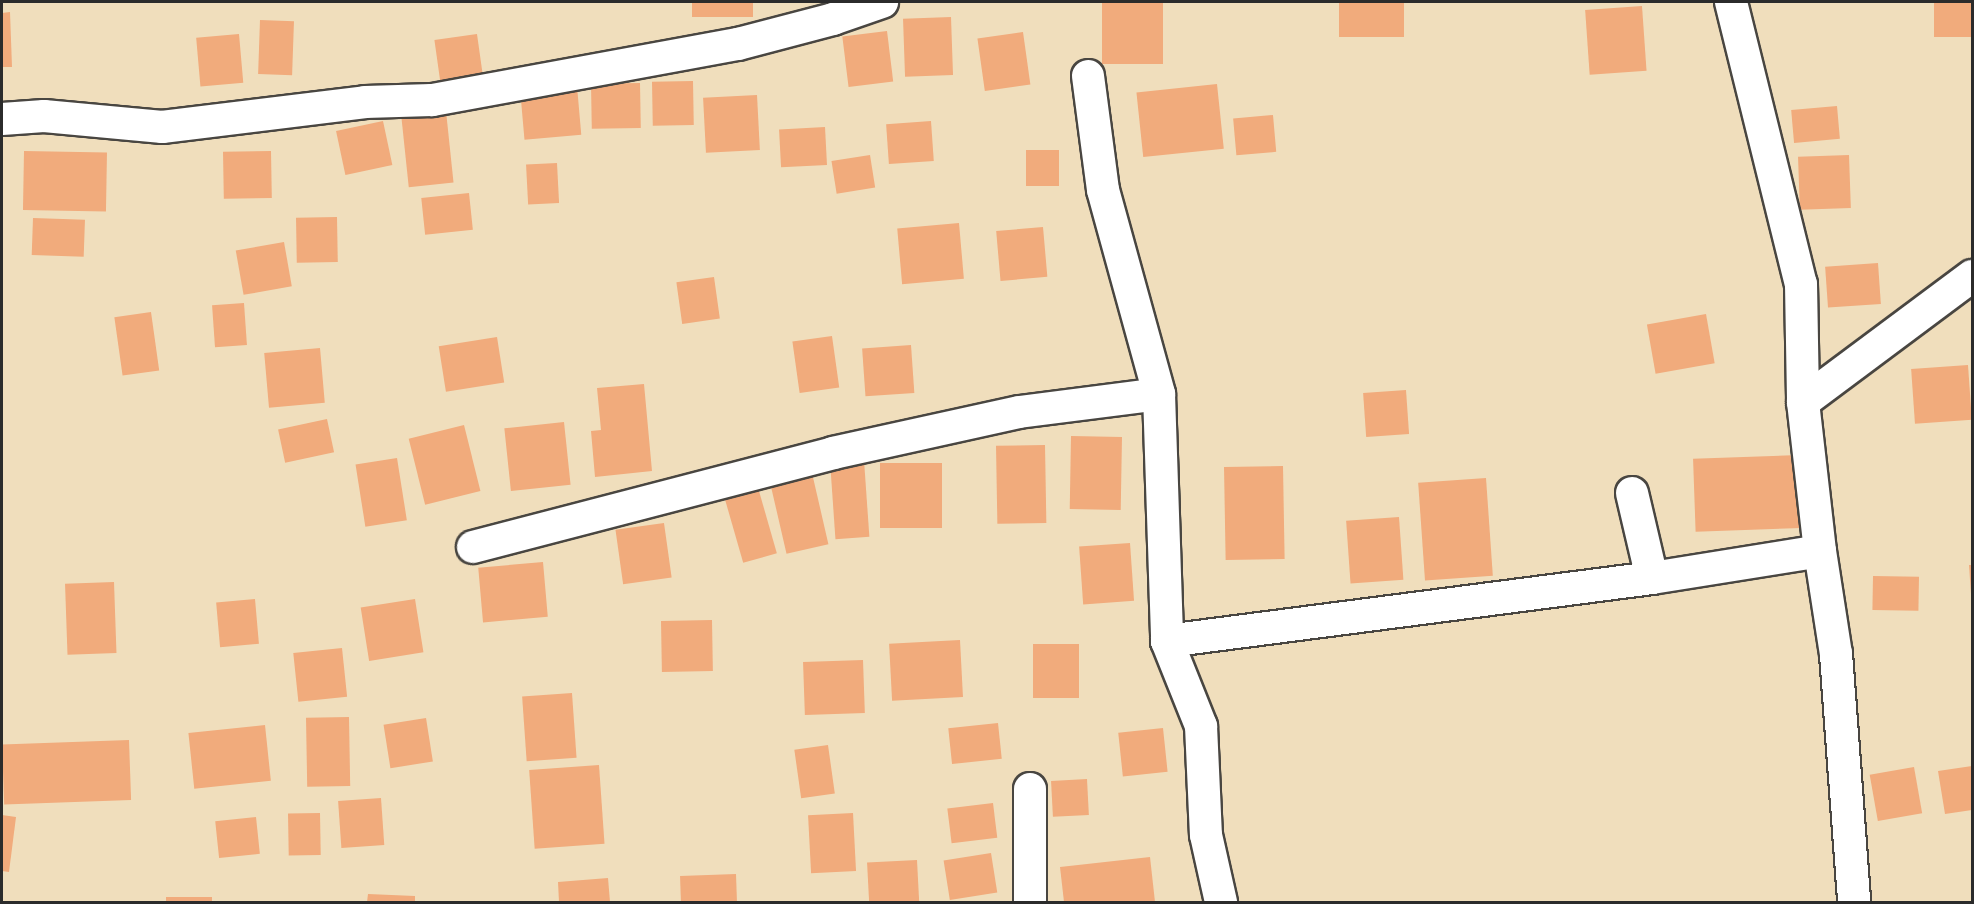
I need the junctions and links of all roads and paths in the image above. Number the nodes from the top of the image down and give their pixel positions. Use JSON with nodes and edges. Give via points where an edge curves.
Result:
{"nodes":[{"id":1,"x":882,"y":2,"type":"edge"},
{"id":2,"x":1731,"y":2,"type":"edge"},
{"id":3,"x":1088,"y":76,"type":"dead end"},
{"id":4,"x":2,"y":118,"type":"edge"},
{"id":5,"x":1972,"y":276,"type":"edge"},
{"id":6,"x":1159,"y":394,"type":"junction"},
{"id":7,"x":1803,"y":402,"type":"junction"},
{"id":8,"x":1632,"y":493,"type":"dead end"},
{"id":9,"x":473,"y":547,"type":"dead end"},
{"id":10,"x":1820,"y":551,"type":"junction"},
{"id":11,"x":1652,"y":578,"type":"junction"},
{"id":12,"x":1167,"y":640,"type":"junction"},
{"id":13,"x":1030,"y":789,"type":"dead end"},
{"id":14,"x":1030,"y":903,"type":"edge"},
{"id":15,"x":1221,"y":903,"type":"edge"},
{"id":16,"x":1854,"y":903,"type":"edge"}],
"edges":[{"from":1,"to":4,"type":"street","via":[[738,44],[432,100],[365,102],[162,127],[44,116]]},
{"from":2,"to":7,"type":"street","via":[[1801,284]]},
{"from":3,"to":6,"type":"street","via":[[1103,190]]},
{"from":5,"to":7,"type":"street"},
{"from":6,"to":9,"type":"street","via":[[1019,412],[833,453]]},
{"from":6,"to":12,"type":"street"},
{"from":7,"to":10,"type":"street"},
{"from":8,"to":11,"type":"street"},
{"from":10,"to":11,"type":"street"},
{"from":10,"to":16,"type":"street","via":[[1836,654]]},
{"from":11,"to":12,"type":"street"},
{"from":12,"to":15,"type":"street","via":[[1201,726],[1206,835]]},
{"from":13,"to":14,"type":"street"}]}
